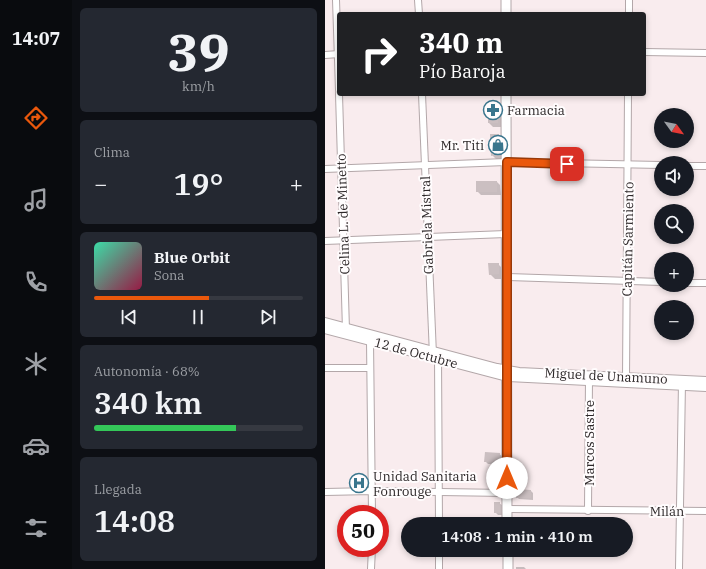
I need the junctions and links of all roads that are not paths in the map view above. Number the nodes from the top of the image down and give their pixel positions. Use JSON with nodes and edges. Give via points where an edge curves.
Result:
{"nodes":[{"id":1,"x":336,"y":0,"type":"edge"},
{"id":2,"x":418,"y":0,"type":"edge"},
{"id":3,"x":506,"y":0,"type":"edge"},
{"id":4,"x":629,"y":0,"type":"edge"},
{"id":5,"x":419,"y":12,"type":"edge"},
{"id":6,"x":506,"y":12,"type":"edge"},
{"id":7,"x":629,"y":12,"type":"edge"},
{"id":8,"x":337,"y":27,"type":"edge"},
{"id":9,"x":646,"y":52,"type":"edge"},
{"id":10,"x":706,"y":53,"type":"edge"},
{"id":11,"x":337,"y":54,"type":"edge"},
{"id":12,"x":325,"y":55,"type":"edge"},
{"id":13,"x":339,"y":96,"type":"edge"},
{"id":14,"x":422,"y":96,"type":"edge"},
{"id":15,"x":506,"y":96,"type":"edge"},
{"id":16,"x":628,"y":96,"type":"edge"},
{"id":17,"x":507,"y":162,"type":"junction"},
{"id":18,"x":629,"y":165,"type":"junction"},
{"id":19,"x":654,"y":165,"type":"edge"},
{"id":20,"x":424,"y":166,"type":"junction"},
{"id":21,"x":694,"y":166,"type":"edge"},
{"id":22,"x":706,"y":166,"type":"edge"},
{"id":23,"x":342,"y":168,"type":"junction"},
{"id":24,"x":325,"y":169,"type":"edge"},
{"id":25,"x":507,"y":234,"type":"junction"},
{"id":26,"x":427,"y":237,"type":"junction"},
{"id":27,"x":344,"y":240,"type":"junction"},
{"id":28,"x":325,"y":241,"type":"edge"},
{"id":29,"x":507,"y":277,"type":"junction"},
{"id":30,"x":627,"y":282,"type":"junction"},
{"id":31,"x":654,"y":282,"type":"edge"},
{"id":32,"x":694,"y":283,"type":"edge"},
{"id":33,"x":706,"y":283,"type":"edge"},
{"id":34,"x":325,"y":322,"type":"edge"},
{"id":35,"x":325,"y":328,"type":"edge"},
{"id":36,"x":346,"y":331,"type":"junction"},
{"id":37,"x":371,"y":338,"type":"junction"},
{"id":38,"x":435,"y":354,"type":"junction"},
{"id":39,"x":325,"y":368,"type":"edge"},
{"id":40,"x":369,"y":368,"type":"junction"},
{"id":41,"x":507,"y":374,"type":"junction"},
{"id":42,"x":589,"y":379,"type":"junction"},
{"id":43,"x":626,"y":381,"type":"junction"},
{"id":44,"x":706,"y":381,"type":"edge"},
{"id":45,"x":682,"y":383,"type":"junction"},
{"id":46,"x":706,"y":387,"type":"edge"},
{"id":47,"x":372,"y":491,"type":"junction"},
{"id":48,"x":325,"y":492,"type":"edge"},
{"id":49,"x":439,"y":492,"type":"junction"},
{"id":50,"x":507,"y":493,"type":"junction"},
{"id":51,"x":372,"y":505,"type":"edge"},
{"id":52,"x":507,"y":509,"type":"junction"},
{"id":53,"x":588,"y":511,"type":"junction"},
{"id":54,"x":679,"y":511,"type":"junction"},
{"id":55,"x":706,"y":511,"type":"edge"},
{"id":56,"x":439,"y":517,"type":"edge"},
{"id":57,"x":507,"y":517,"type":"edge"},
{"id":58,"x":372,"y":557,"type":"edge"},
{"id":59,"x":439,"y":557,"type":"edge"},
{"id":60,"x":507,"y":557,"type":"edge"},
{"id":61,"x":371,"y":569,"type":"edge"},
{"id":62,"x":439,"y":569,"type":"edge"},
{"id":63,"x":508,"y":569,"type":"edge"},
{"id":64,"x":679,"y":569,"type":"edge"}],
"edges":[{"from":1,"to":8,"type":"street"},
{"from":2,"to":5,"type":"street"},
{"from":3,"to":6,"type":"main road"},
{"from":4,"to":7,"type":"street"},
{"from":9,"to":10,"type":"street"},
{"from":11,"to":12,"type":"street"},
{"from":13,"to":23,"type":"street","name":"Celina L. de Minetto"},
{"from":14,"to":20,"type":"street","name":"Gabriela Mistral"},
{"from":15,"to":17,"type":"main road"},
{"from":16,"to":18,"type":"street","name":"Capitán Sarmiento"},
{"from":17,"to":18,"type":"street"},
{"from":17,"to":20,"type":"street"},
{"from":17,"to":25,"type":"main road"},
{"from":18,"to":19,"type":"street"},
{"from":18,"to":30,"type":"street","name":"Capitán Sarmiento"},
{"from":20,"to":23,"type":"street"},
{"from":20,"to":26,"type":"street","name":"Gabriela Mistral"},
{"from":21,"to":22,"type":"street"},
{"from":23,"to":24,"type":"street"},
{"from":23,"to":27,"type":"street","name":"Celina L. de Minetto"},
{"from":25,"to":26,"type":"street"},
{"from":25,"to":29,"type":"main road"},
{"from":26,"to":27,"type":"street"},
{"from":26,"to":38,"type":"street","name":"Gabriela Mistral"},
{"from":27,"to":28,"type":"street"},
{"from":27,"to":36,"type":"street","name":"Celina L. de Minetto"},
{"from":29,"to":30,"type":"street"},
{"from":29,"to":41,"type":"main road"},
{"from":30,"to":31,"type":"street"},
{"from":30,"to":43,"type":"street","name":"Capitán Sarmiento"},
{"from":32,"to":33,"type":"street"},
{"from":34,"to":36,"type":"street","name":"12 de Octubre"},
{"from":35,"to":36,"type":"street","name":"12 de Octubre"},
{"from":36,"to":37,"type":"street","name":"12 de Octubre"},
{"from":37,"to":38,"type":"street","name":"12 de Octubre"},
{"from":37,"to":40,"type":"street"},
{"from":38,"to":41,"type":"street","name":"12 de Octubre"},
{"from":38,"to":49,"type":"street","name":"Gabriela Mistral"},
{"from":39,"to":40,"type":"street"},
{"from":40,"to":47,"type":"street"},
{"from":41,"to":42,"type":"street","name":"Miguel de Unamuno"},
{"from":41,"to":50,"type":"main road"},
{"from":42,"to":43,"type":"street","name":"Miguel de Unamuno"},
{"from":42,"to":53,"type":"street","name":"Marcos Sastre"},
{"from":43,"to":45,"type":"street","name":"Miguel de Unamuno"},
{"from":44,"to":45,"type":"street","name":"Miguel de Unamuno"},
{"from":45,"to":46,"type":"street","name":"Miguel de Unamuno"},
{"from":45,"to":54,"type":"street"},
{"from":47,"to":48,"type":"street"},
{"from":47,"to":49,"type":"street"},
{"from":47,"to":51,"type":"street"},
{"from":49,"to":50,"type":"street"},
{"from":49,"to":56,"type":"street","name":"Gabriela Mistral"},
{"from":50,"to":52,"type":"main road"},
{"from":52,"to":53,"type":"street","name":"Milán"},
{"from":52,"to":57,"type":"main road"},
{"from":53,"to":54,"type":"street","name":"Milán"},
{"from":54,"to":55,"type":"street","name":"Milán"},
{"from":54,"to":64,"type":"street"},
{"from":58,"to":61,"type":"street"},
{"from":59,"to":62,"type":"street"},
{"from":60,"to":63,"type":"main road"}]}
